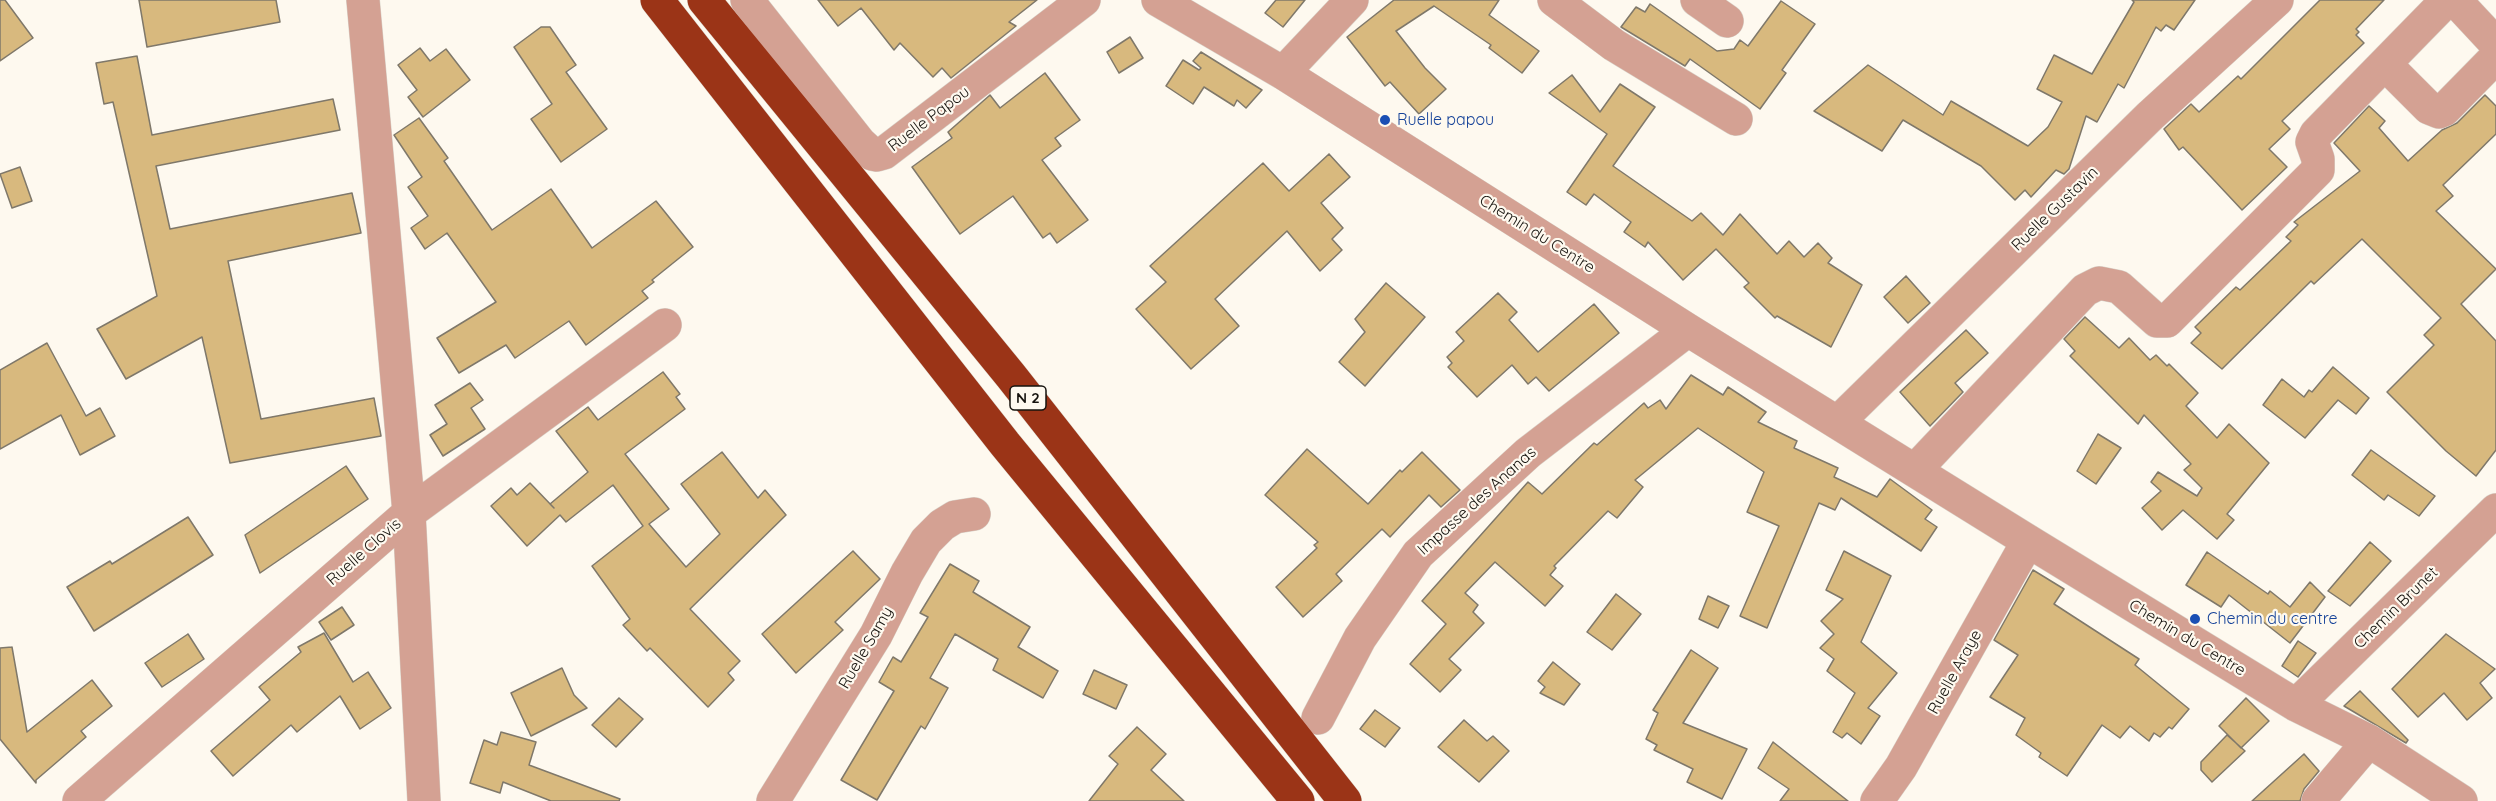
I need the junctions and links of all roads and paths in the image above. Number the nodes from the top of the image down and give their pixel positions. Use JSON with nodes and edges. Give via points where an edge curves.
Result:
{"nodes":[{"id":1,"x":363,"y":0,"type":"edge"},
{"id":2,"x":657,"y":0,"type":"edge"},
{"id":3,"x":705,"y":0,"type":"edge"},
{"id":4,"x":747,"y":0,"type":"edge"},
{"id":5,"x":1084,"y":0,"type":"edge"},
{"id":6,"x":1158,"y":0,"type":"edge"},
{"id":7,"x":1352,"y":0,"type":"edge"},
{"id":8,"x":1554,"y":0,"type":"edge"},
{"id":9,"x":1697,"y":0,"type":"edge"},
{"id":10,"x":2277,"y":0,"type":"edge"},
{"id":11,"x":1727,"y":21,"type":"dead end"},
{"id":12,"x":2496,"y":44,"type":"edge"},
{"id":13,"x":2496,"y":57,"type":"edge"},
{"id":14,"x":2385,"y":64,"type":"junction"},
{"id":15,"x":1283,"y":73,"type":"junction"},
{"id":16,"x":1736,"y":119,"type":"dead end"},
{"id":17,"x":665,"y":325,"type":"dead end"},
{"id":18,"x":1688,"y":330,"type":"junction"},
{"id":19,"x":1838,"y":422,"type":"junction"},
{"id":20,"x":1916,"y":469,"type":"junction"},
{"id":21,"x":2496,"y":510,"type":"edge"},
{"id":22,"x":409,"y":513,"type":"junction"},
{"id":23,"x":974,"y":514,"type":"dead end"},
{"id":24,"x":2028,"y":541,"type":"junction"},
{"id":25,"x":2296,"y":705,"type":"junction"},
{"id":26,"x":1318,"y":718,"type":"dead end"},
{"id":27,"x":2369,"y":741,"type":"junction"},
{"id":28,"x":79,"y":801,"type":"edge"},
{"id":29,"x":424,"y":801,"type":"edge"},
{"id":30,"x":773,"y":801,"type":"edge"},
{"id":31,"x":1298,"y":801,"type":"edge"},
{"id":32,"x":1345,"y":801,"type":"edge"},
{"id":33,"x":1877,"y":801,"type":"edge"},
{"id":34,"x":2318,"y":801,"type":"edge"},
{"id":35,"x":2461,"y":801,"type":"edge"}],
"edges":[{"from":1,"to":22,"type":"street"},
{"from":2,"to":31,"type":"highway","number":"N 2","via":[[1005,444]]},
{"from":3,"to":32,"type":"highway","number":"N 2","via":[[1011,376]]},
{"from":4,"to":5,"type":"street","name":"Ruelle Papou","via":[[860,142],[877,155]]},
{"from":6,"to":15,"type":"street","name":"Chemin du Centre"},
{"from":7,"to":15,"type":"street"},
{"from":8,"to":16,"type":"street","via":[[1614,45]]},
{"from":9,"to":11,"type":"street"},
{"from":10,"to":19,"type":"street","name":"Ruelle Gustavin","via":[[2150,116]]},
{"from":12,"to":14,"type":"street","via":[[2455,0],[2450,0]]},
{"from":13,"to":14,"type":"street","via":[[2439,112],[2429,108]]},
{"from":14,"to":20,"type":"street","via":[[2313,137],[2318,170],[2167,321],[2157,321],[2120,287],[2099,283],[2085,290]]},
{"from":15,"to":18,"type":"street","name":"Chemin du Centre"},
{"from":17,"to":22,"type":"street","name":"Ruelle Clovis"},
{"from":18,"to":19,"type":"street","name":"Chemin du Centre"},
{"from":18,"to":26,"type":"street","name":"Impasse des Ananas","via":[[1528,453],[1418,554],[1360,638]]},
{"from":19,"to":20,"type":"street","name":"Chemin du Centre"},
{"from":20,"to":24,"type":"street","name":"Chemin du Centre"},
{"from":21,"to":25,"type":"street","name":"Chemin Brunet"},
{"from":22,"to":28,"type":"street","name":"Ruelle Clovis"},
{"from":22,"to":29,"type":"street"},
{"from":23,"to":30,"type":"street","name":"Ruelle Samy","via":[[942,525],[926,541],[876,635]]},
{"from":24,"to":25,"type":"street","name":"Chemin du Centre"},
{"from":24,"to":33,"type":"street","name":"Ruelle Araye","via":[[1901,767]]},
{"from":25,"to":27,"type":"street","name":"Chemin du Centre"},
{"from":27,"to":34,"type":"street"},
{"from":27,"to":35,"type":"street","name":"Chemin du Centre"}]}
